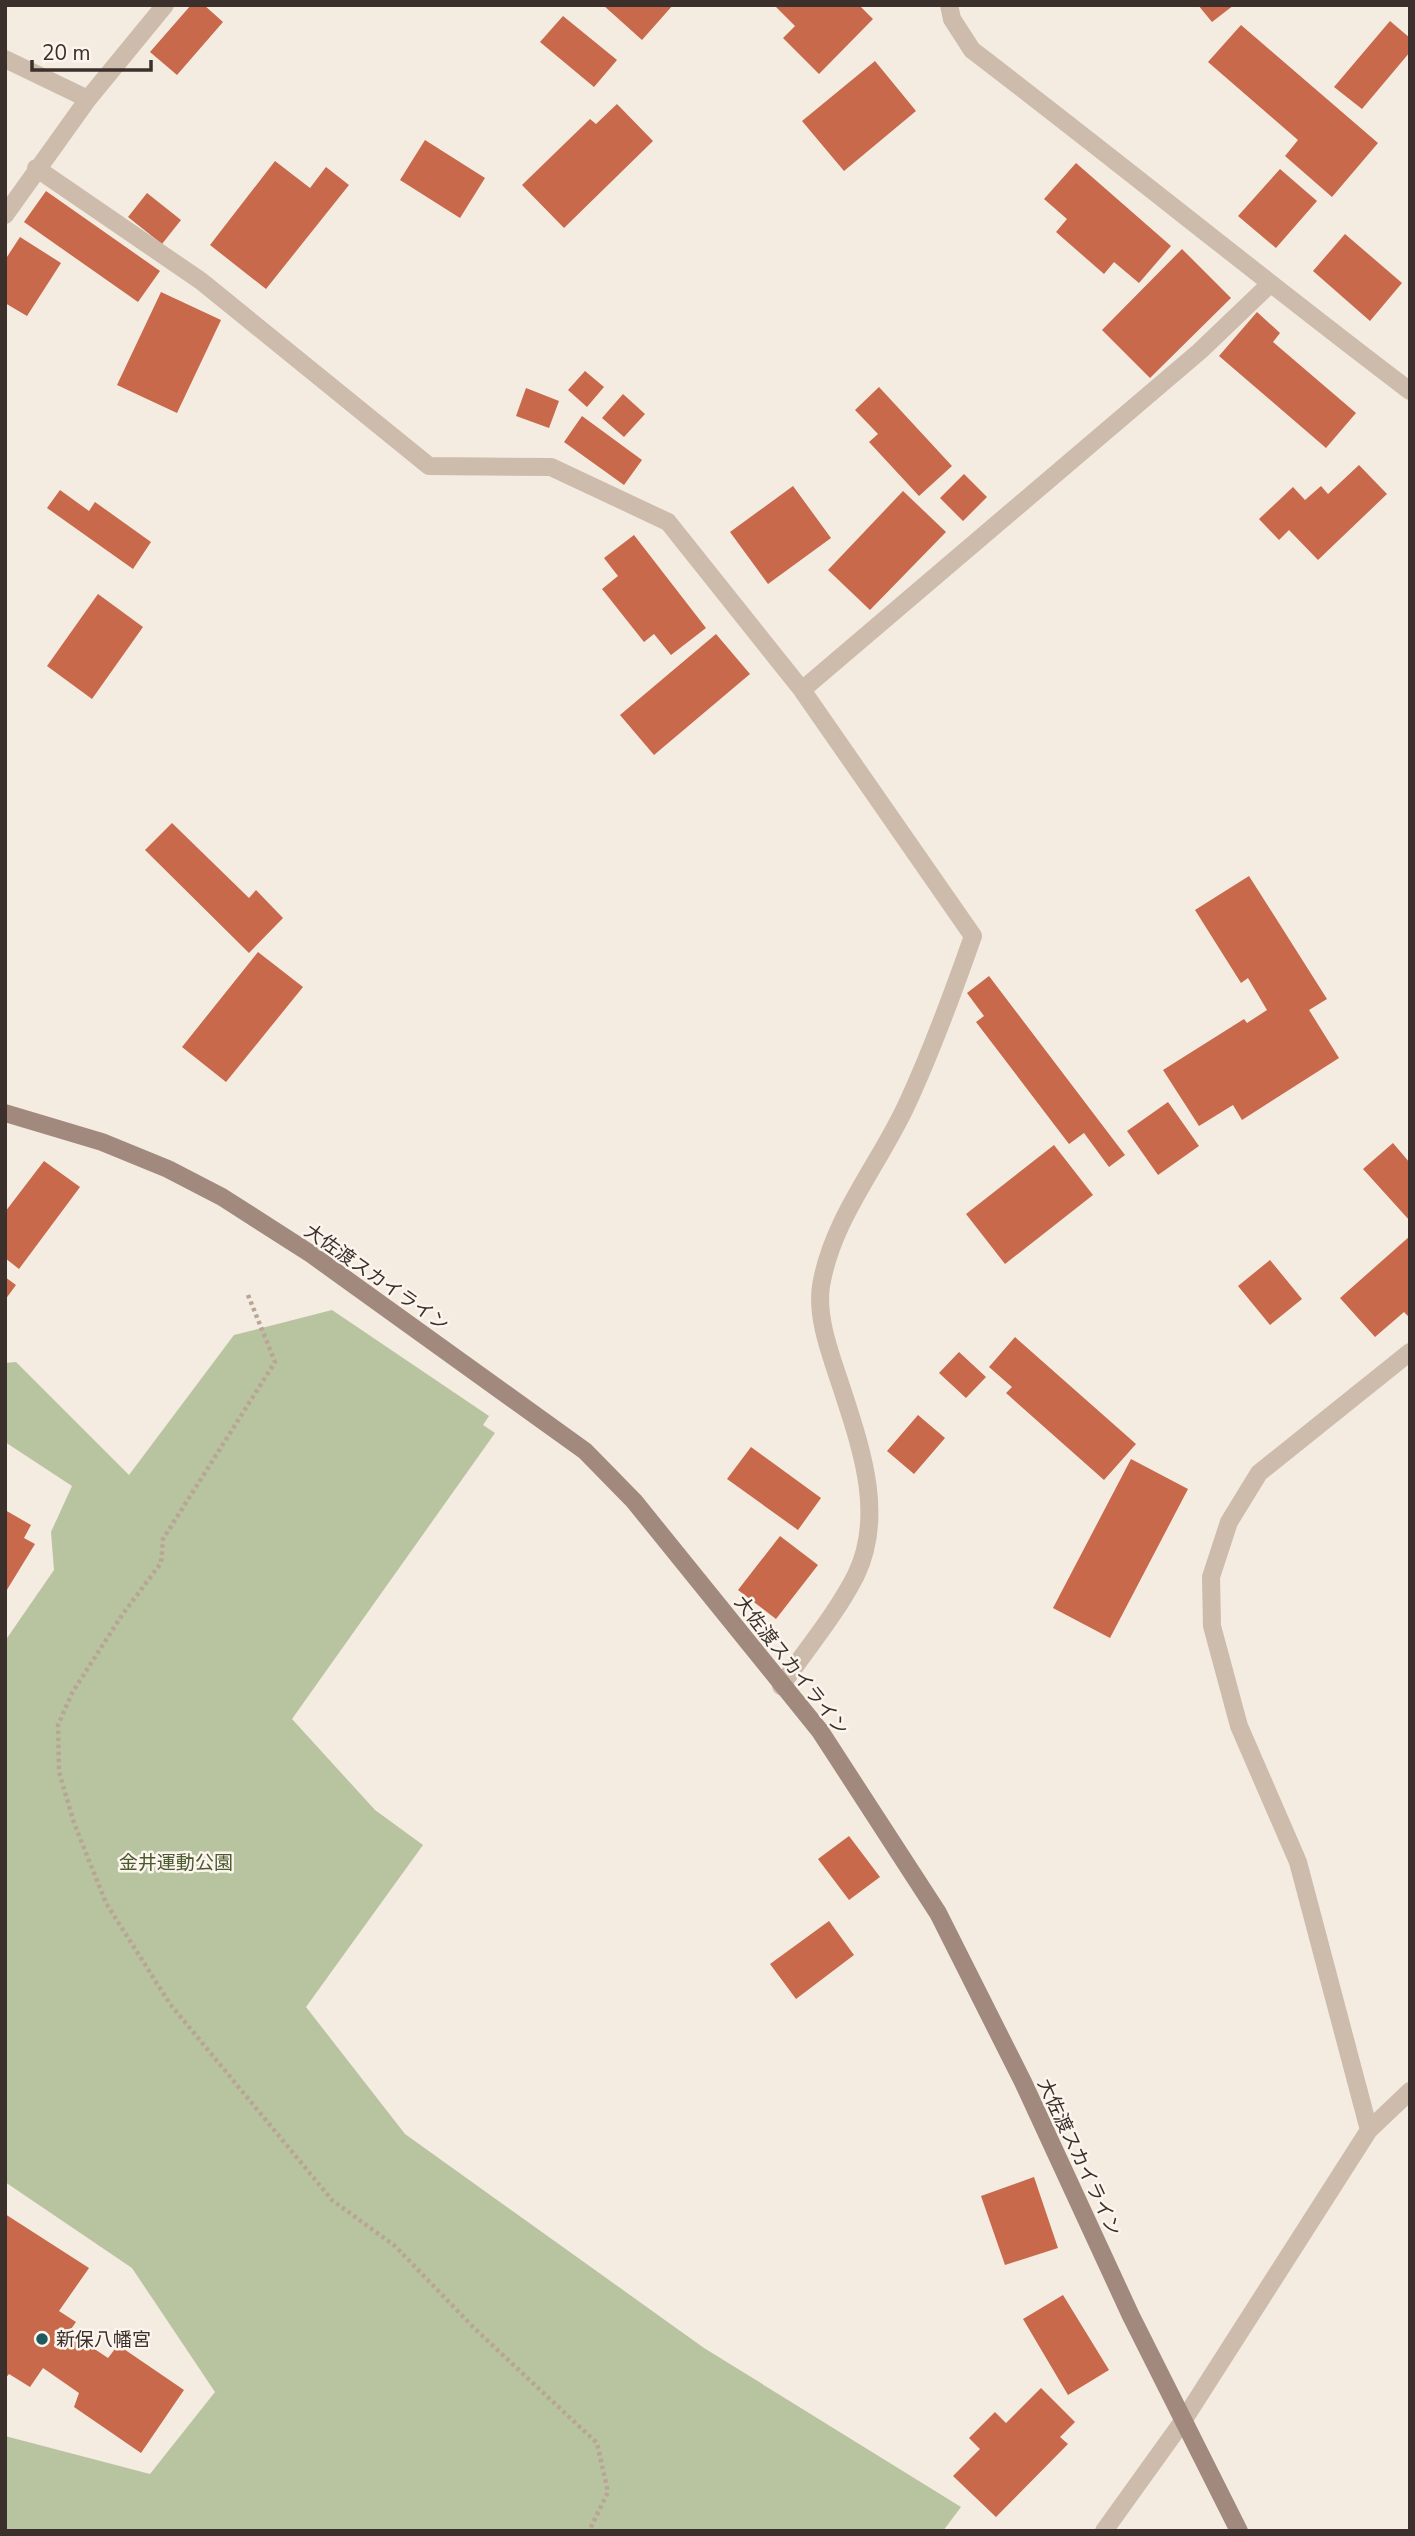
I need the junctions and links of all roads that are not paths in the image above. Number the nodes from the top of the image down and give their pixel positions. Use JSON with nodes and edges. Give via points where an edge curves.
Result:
{"nodes":[{"id":1,"x":165,"y":5,"type":"edge"},
{"id":2,"x":949,"y":5,"type":"edge"},
{"id":3,"x":5,"y":59,"type":"edge"},
{"id":4,"x":88,"y":99,"type":"junction"},
{"id":5,"x":36,"y":168,"type":"junction"},
{"id":6,"x":5,"y":215,"type":"edge"},
{"id":7,"x":1269,"y":285,"type":"junction"},
{"id":8,"x":1410,"y":391,"type":"edge"},
{"id":9,"x":803,"y":690,"type":"junction"},
{"id":10,"x":5,"y":1113,"type":"edge"},
{"id":11,"x":1410,"y":1352,"type":"edge"},
{"id":12,"x":781,"y":1686,"type":"junction"},
{"id":13,"x":1410,"y":2091,"type":"edge"},
{"id":14,"x":1369,"y":2130,"type":"junction"},
{"id":15,"x":1183,"y":2421,"type":"junction"},
{"id":16,"x":1104,"y":2531,"type":"edge"},
{"id":17,"x":1238,"y":2531,"type":"edge"}],
"edges":[{"from":1,"to":4,"type":"street"},
{"from":2,"to":7,"type":"street","via":[[952,19],[972,50]]},
{"from":3,"to":4,"type":"street"},
{"from":4,"to":5,"type":"street"},
{"from":5,"to":6,"type":"street"},
{"from":5,"to":9,"type":"street","via":[[201,281],[429,466],[551,467],[668,522]]},
{"from":7,"to":8,"type":"street"},
{"from":7,"to":9,"type":"street","via":[[1200,351]]},
{"from":9,"to":12,"type":"street","via":[[973,936],[906,1106],[830,1247],[820,1290],[826,1340],[865,1462],[868,1532],[856,1574]]},
{"from":10,"to":12,"type":"street","name":"大佐渡スカイライン","via":[[102,1142],[222,1197],[310,1254],[586,1451],[634,1501]]},
{"from":11,"to":14,"type":"street","via":[[1259,1473],[1229,1522],[1210,1577],[1212,1626],[1239,1726],[1298,1862]]},
{"from":12,"to":15,"type":"street","name":"大佐渡スカイライン","via":[[820,1731],[938,1913]]},
{"from":13,"to":14,"type":"street"},
{"from":14,"to":15,"type":"street"},
{"from":15,"to":16,"type":"street"},
{"from":15,"to":17,"type":"street","name":"大佐渡スカイライン"}]}
